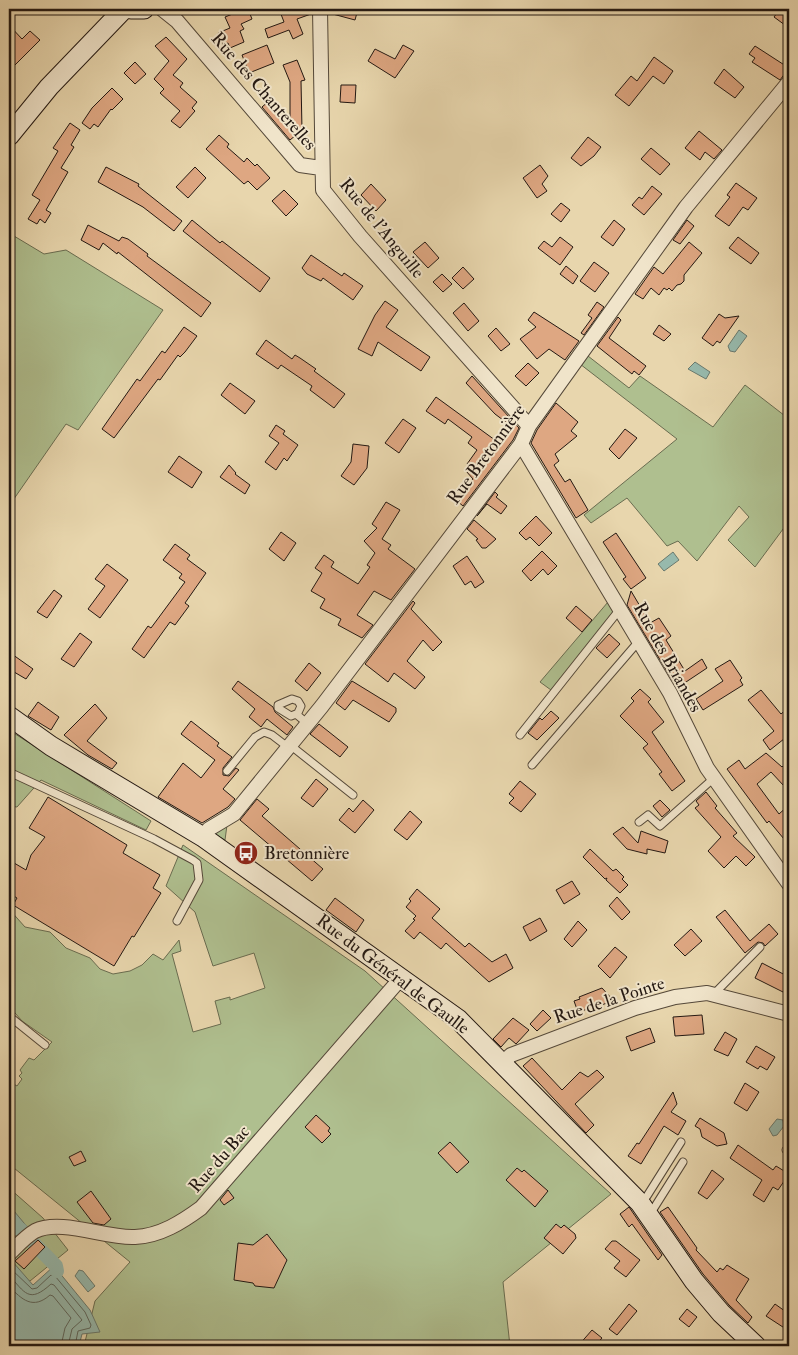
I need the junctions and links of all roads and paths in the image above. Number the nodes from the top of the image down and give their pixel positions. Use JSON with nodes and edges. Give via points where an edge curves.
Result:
{"nodes":[{"id":1,"x":124,"y":9,"type":"edge"},
{"id":2,"x":131,"y":9,"type":"edge"},
{"id":3,"x":144,"y":9,"type":"edge"},
{"id":4,"x":162,"y":9,"type":"edge"},
{"id":5,"x":320,"y":9,"type":"edge"},
{"id":6,"x":789,"y":82,"type":"edge"},
{"id":7,"x":9,"y":136,"type":"edge"},
{"id":8,"x":322,"y":168,"type":"junction"},
{"id":9,"x":530,"y":426,"type":"junction"},
{"id":10,"x":521,"y":444,"type":"junction"},
{"id":11,"x":620,"y":610,"type":"junction"},
{"id":12,"x":639,"y":641,"type":"junction"},
{"id":13,"x":9,"y":716,"type":"edge"},
{"id":14,"x":520,"y":736,"type":"dead end"},
{"id":15,"x":290,"y":746,"type":"junction"},
{"id":16,"x":532,"y":765,"type":"dead end"},
{"id":17,"x":227,"y":771,"type":"dead end"},
{"id":18,"x":9,"y":772,"type":"edge"},
{"id":19,"x":714,"y":778,"type":"junction"},
{"id":20,"x":353,"y":795,"type":"dead end"},
{"id":21,"x":639,"y":822,"type":"dead end"},
{"id":22,"x":203,"y":837,"type":"junction"},
{"id":23,"x":789,"y":884,"type":"edge"},
{"id":24,"x":176,"y":921,"type":"dead end"},
{"id":25,"x":760,"y":947,"type":"dead end"},
{"id":26,"x":402,"y":977,"type":"junction"},
{"id":27,"x":712,"y":995,"type":"junction"},
{"id":28,"x":789,"y":1014,"type":"edge"},
{"id":29,"x":9,"y":1016,"type":"edge"},
{"id":30,"x":45,"y":1045,"type":"dead end"},
{"id":31,"x":503,"y":1062,"type":"junction"},
{"id":32,"x":681,"y":1142,"type":"dead end"},
{"id":33,"x":683,"y":1162,"type":"dead end"},
{"id":34,"x":644,"y":1208,"type":"junction"},
{"id":35,"x":9,"y":1254,"type":"edge"},
{"id":36,"x":756,"y":1346,"type":"edge"}],
"edges":[{"from":1,"to":7,"type":"main road","via":[[49,87]]},
{"from":2,"to":3,"type":"main road"},
{"from":4,"to":8,"type":"street","name":"Rue des Chanterelles","via":[[178,21],[300,165]]},
{"from":5,"to":8,"type":"street","name":"Rue de l'Anguille"},
{"from":6,"to":9,"type":"street","name":"Rue Bretonnière","via":[[686,207]]},
{"from":8,"to":9,"type":"street","name":"Rue de l'Anguille","via":[[323,190],[360,236]]},
{"from":9,"to":10,"type":"street","name":"Rue Bretonnière"},
{"from":10,"to":11,"type":"street","name":"Rue des Briandes"},
{"from":10,"to":15,"type":"street","name":"Rue Bretonnière","via":[[303,719]]},
{"from":11,"to":12,"type":"street","name":"Rue des Briandes"},
{"from":11,"to":14,"type":"lane"},
{"from":12,"to":16,"type":"lane"},
{"from":12,"to":19,"type":"street","name":"Rue des Briandes"},
{"from":13,"to":22,"type":"main road","name":"Rue du Général de Gaulle","via":[[51,746]]},
{"from":15,"to":17,"type":"lane","via":[[264,732]]},
{"from":15,"to":20,"type":"lane"},
{"from":15,"to":22,"type":"street","name":"Rue Bretonnière","via":[[234,814]]},
{"from":18,"to":24,"type":"lane","via":[[194,860],[199,880]]},
{"from":19,"to":21,"type":"lane","via":[[660,826],[648,815]]},
{"from":19,"to":23,"type":"street","name":"Rue des Briandes"},
{"from":22,"to":26,"type":"main road","name":"Rue du Général de Gaulle"},
{"from":25,"to":27,"type":"lane"},
{"from":26,"to":31,"type":"main road","name":"Rue du Général de Gaulle","via":[[458,1019]]},
{"from":26,"to":35,"type":"street","name":"Rue du Bac","via":[[201,1208],[181,1223],[136,1237],[50,1228],[33,1232]]},
{"from":27,"to":28,"type":"street","name":"Rue de la Pointe"},
{"from":27,"to":31,"type":"street","name":"Rue de la Pointe","via":[[676,997],[635,1008],[511,1054]]},
{"from":29,"to":30,"type":"lane"},
{"from":31,"to":34,"type":"main road","name":"Rue du Général de Gaulle"},
{"from":32,"to":34,"type":"lane","via":[[647,1196]]},
{"from":33,"to":34,"type":"lane","via":[[654,1208]]},
{"from":34,"to":36,"type":"main road","name":"Rue du Général de Gaulle","via":[[694,1281],[720,1313]]}]}
